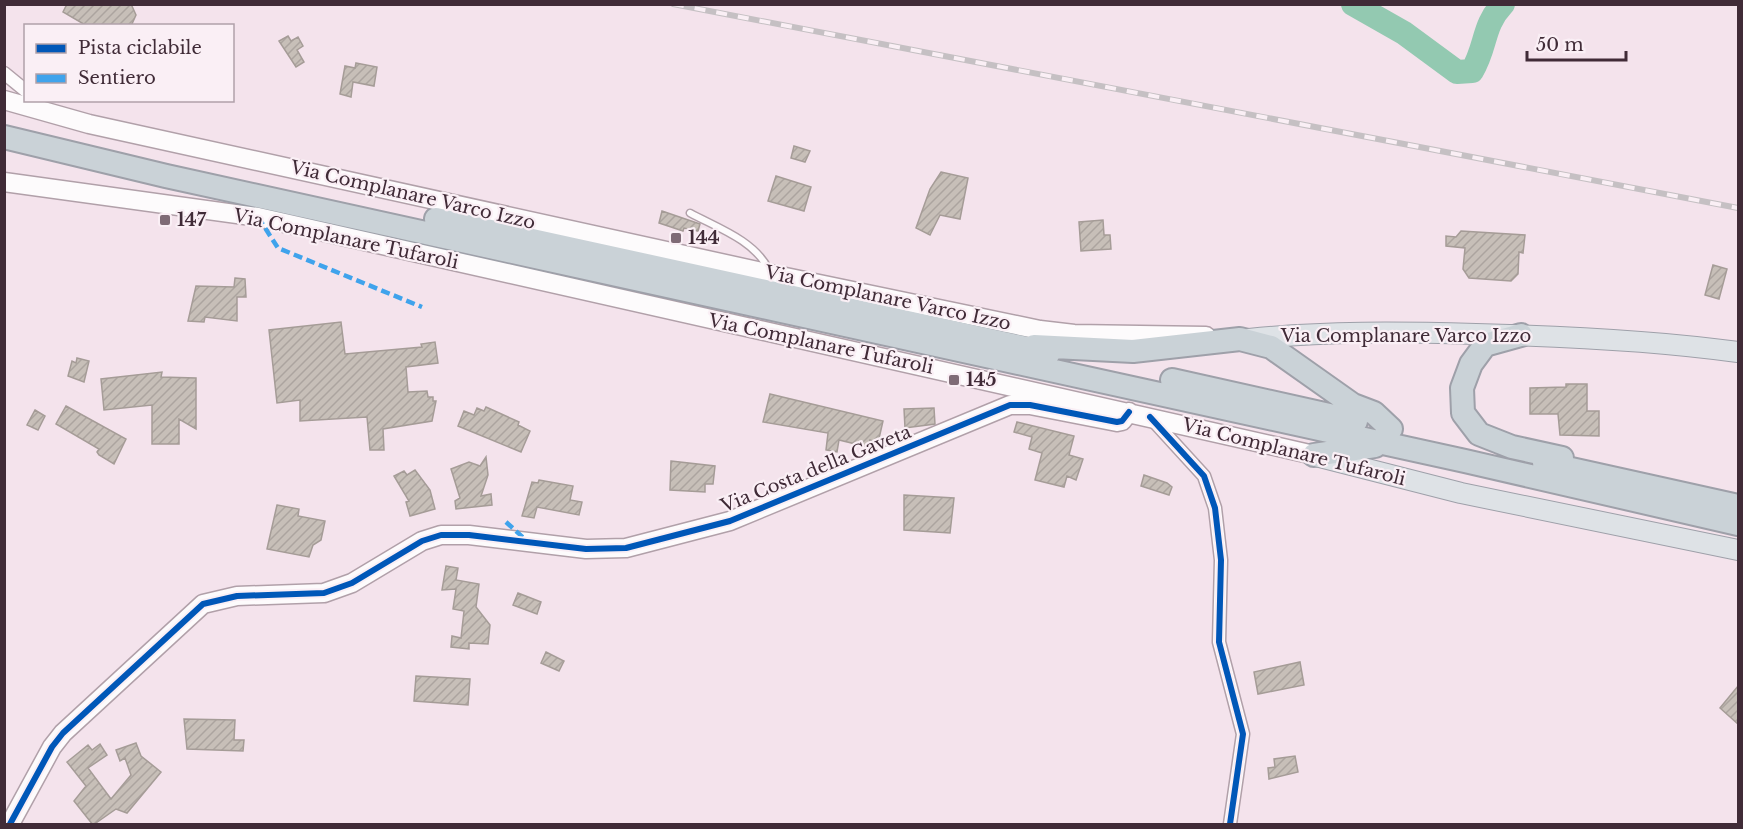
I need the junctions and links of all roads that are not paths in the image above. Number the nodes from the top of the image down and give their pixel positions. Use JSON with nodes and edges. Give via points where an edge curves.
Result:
{"nodes":[{"id":1,"x":4,"y":73,"type":"edge"},
{"id":2,"x":24,"y":89,"type":"edge"},
{"id":3,"x":4,"y":100,"type":"edge"},
{"id":4,"x":39,"y":102,"type":"edge"},
{"id":5,"x":53,"y":114,"type":"junction"},
{"id":6,"x":4,"y":126,"type":"edge"},
{"id":7,"x":4,"y":137,"type":"edge"},
{"id":8,"x":4,"y":182,"type":"edge"},
{"id":9,"x":690,"y":213,"type":"dead end"},
{"id":10,"x":771,"y":274,"type":"junction"},
{"id":11,"x":1521,"y":335,"type":"junction"},
{"id":12,"x":1240,"y":339,"type":"junction"},
{"id":13,"x":1009,"y":344,"type":"junction"},
{"id":14,"x":1738,"y":352,"type":"edge"},
{"id":15,"x":1129,"y":412,"type":"junction"},
{"id":16,"x":1150,"y":417,"type":"junction"},
{"id":17,"x":1390,"y":437,"type":"junction"},
{"id":18,"x":1314,"y":455,"type":"junction"},
{"id":19,"x":1737,"y":517,"type":"edge"},
{"id":20,"x":1738,"y":550,"type":"edge"},
{"id":21,"x":10,"y":825,"type":"edge"},
{"id":22,"x":1230,"y":825,"type":"edge"}],
"edges":[{"from":1,"to":2,"type":"street"},
{"from":3,"to":5,"type":"main road","name":"Via Complanare Varco Izzo"},
{"from":4,"to":5,"type":"street","name":"Via Complanare Varco Izzo"},
{"from":5,"to":10,"type":"main road","name":"Via Complanare Varco Izzo"},
{"from":6,"to":13,"type":"highway"},
{"from":7,"to":17,"type":"highway","via":[[166,177]]},
{"from":8,"to":15,"type":"main road","name":"Via Complanare Tufaroli","via":[[258,217]]},
{"from":9,"to":10,"type":"lane","via":[[761,254]]},
{"from":10,"to":12,"type":"main road","name":"Via Complanare Varco Izzo","via":[[1040,330]]},
{"from":11,"to":12,"type":"main road","name":"Via Complanare Varco Izzo","via":[[1350,333]]},
{"from":11,"to":14,"type":"main road","name":"Via Complanare Varco Izzo","via":[[1657,341]]},
{"from":11,"to":19,"type":"highway","via":[[1485,345],[1471,364],[1462,388],[1463,413],[1479,434],[1512,447],[1619,471]]},
{"from":12,"to":13,"type":"highway","via":[[1133,351]]},
{"from":12,"to":17,"type":"highway","via":[[1271,347],[1353,405],[1374,413]]},
{"from":13,"to":17,"type":"highway"},
{"from":15,"to":16,"type":"main road","name":"Via Complanare Tufaroli"},
{"from":15,"to":21,"type":"main road","name":"Via Costa della Gaveta","via":[[1117,422],[1030,405],[1010,405],[756,512],[626,548],[586,549],[441,535],[422,541],[335,590],[237,596],[203,604],[63,733]]},
{"from":16,"to":18,"type":"main road","name":"Via Complanare Tufaroli"},
{"from":16,"to":22,"type":"street","via":[[1204,476],[1215,508],[1221,560],[1220,642],[1243,734]]},
{"from":17,"to":18,"type":"highway"},
{"from":17,"to":19,"type":"highway"},
{"from":18,"to":20,"type":"main road","name":"Via Complanare Tufaroli","via":[[1461,493]]}]}
